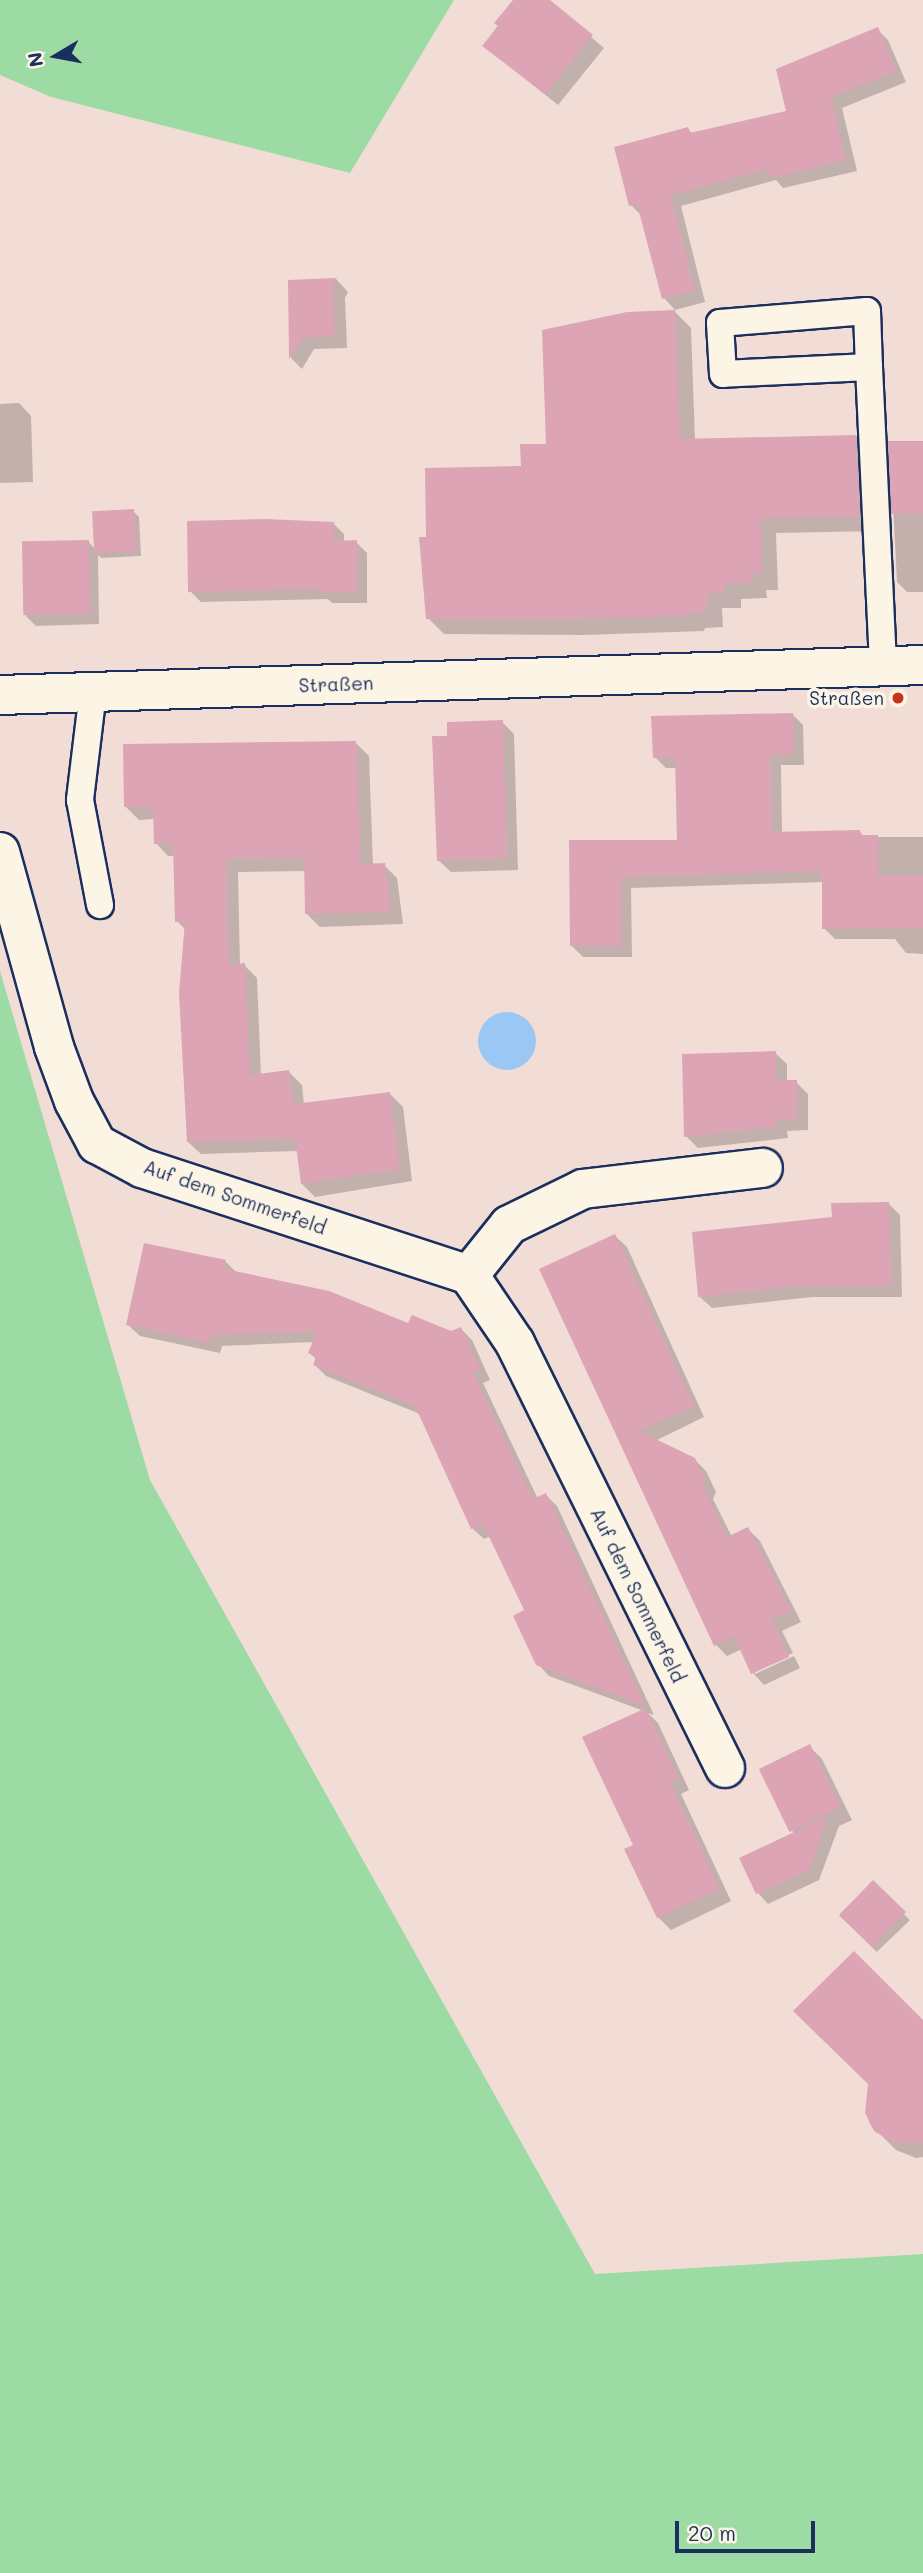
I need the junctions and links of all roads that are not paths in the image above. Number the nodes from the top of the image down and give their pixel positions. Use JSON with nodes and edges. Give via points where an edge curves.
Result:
{"nodes":[{"id":1,"x":869,"y":368,"type":"junction"},
{"id":2,"x":923,"y":665,"type":"edge"},
{"id":3,"x":883,"y":666,"type":"junction"},
{"id":4,"x":93,"y":692,"type":"junction"},
{"id":5,"x":0,"y":695,"type":"edge"},
{"id":6,"x":0,"y":852,"type":"edge"},
{"id":7,"x":100,"y":905,"type":"dead end"},
{"id":8,"x":763,"y":1168,"type":"dead end"},
{"id":9,"x":468,"y":1275,"type":"junction"},
{"id":10,"x":725,"y":1768,"type":"dead end"}],
"edges":[{"from":1,"to":1,"type":"lane","via":[[867,311],[720,323],[723,374]]},
{"from":1,"to":3,"type":"lane"},
{"from":2,"to":3,"type":"street","name":"Straßen"},
{"from":3,"to":4,"type":"street","name":"Straßen"},
{"from":4,"to":5,"type":"street","name":"Straßen"},
{"from":4,"to":7,"type":"lane","via":[[80,800]]},
{"from":6,"to":9,"type":"street","name":"Auf dem Sommerfeld","via":[[54,1047],[74,1101],[97,1144],[142,1168]]},
{"from":8,"to":9,"type":"street","via":[[583,1189],[509,1224]]},
{"from":9,"to":10,"type":"street","name":"Auf dem Sommerfeld","via":[[514,1343]]}]}
